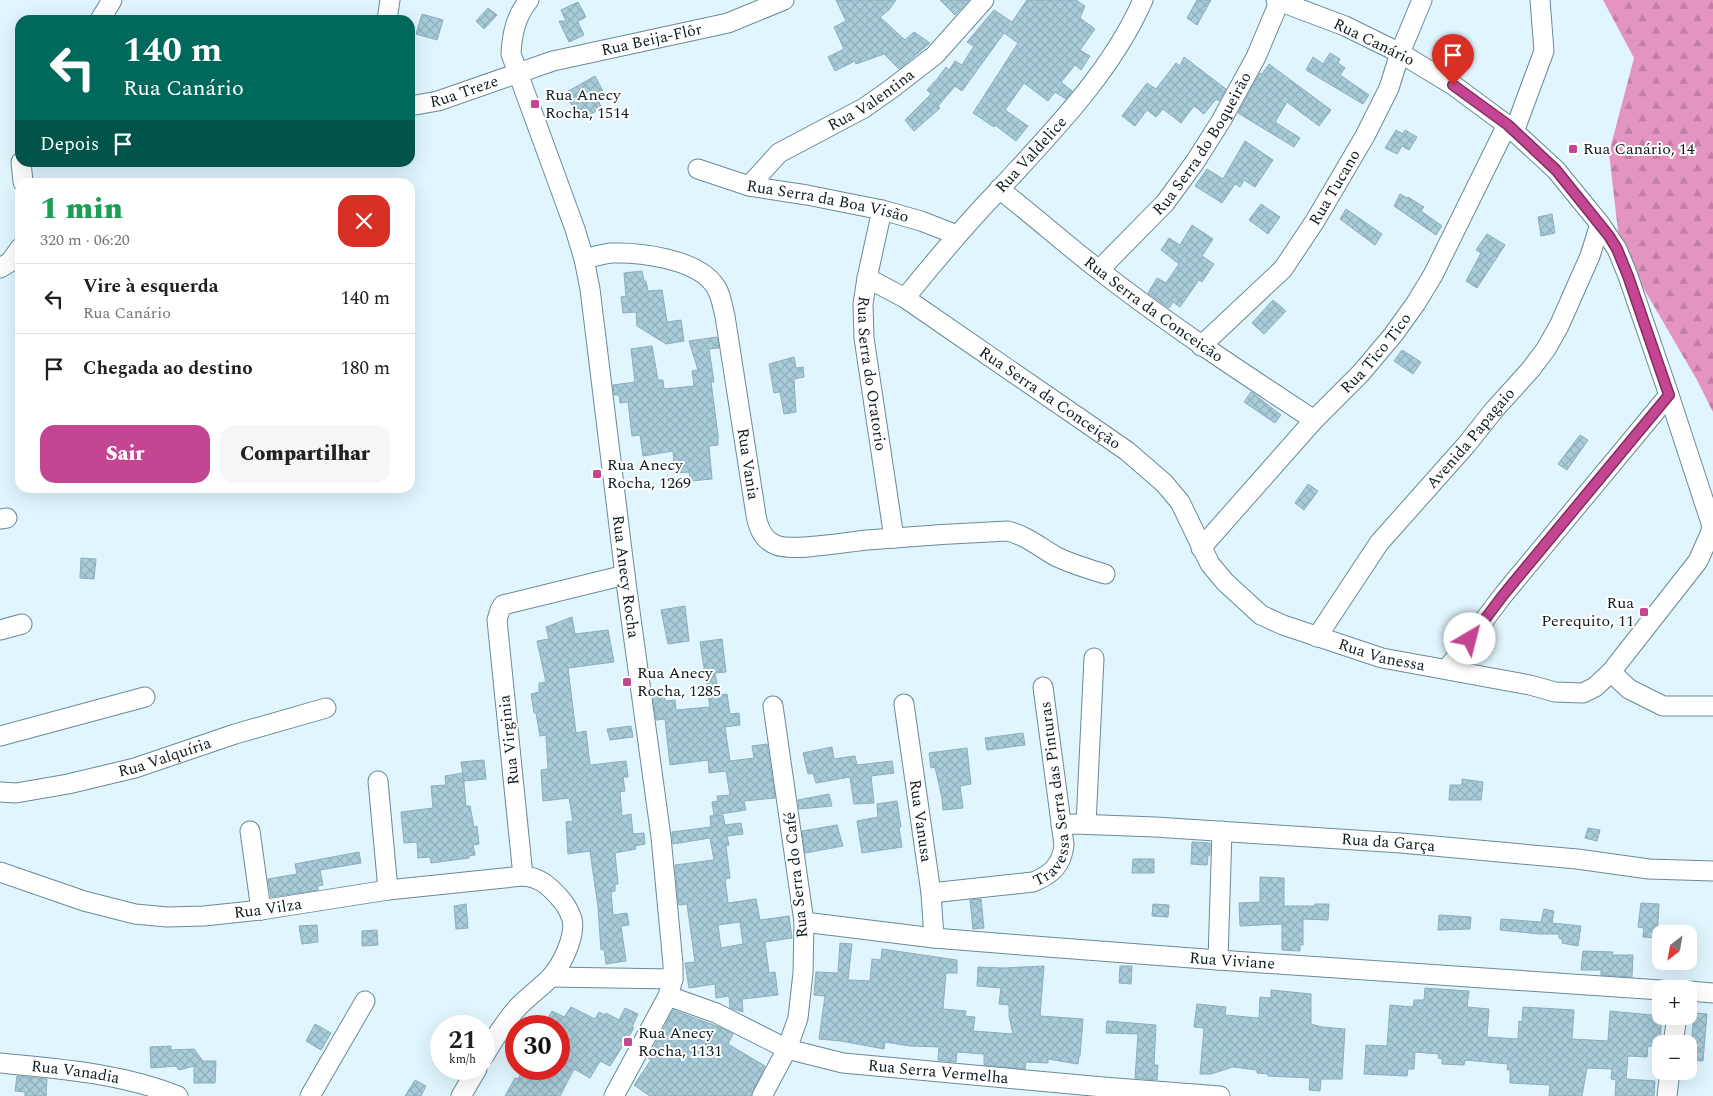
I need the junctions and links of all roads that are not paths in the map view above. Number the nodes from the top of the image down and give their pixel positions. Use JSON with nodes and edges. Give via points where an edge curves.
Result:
{"nodes":[{"id":1,"x":112,"y":0,"type":"edge"},
{"id":2,"x":390,"y":0,"type":"edge"},
{"id":3,"x":529,"y":0,"type":"edge"},
{"id":4,"x":784,"y":0,"type":"edge"},
{"id":5,"x":984,"y":0,"type":"edge"},
{"id":6,"x":1143,"y":0,"type":"edge"},
{"id":7,"x":1278,"y":0,"type":"edge"},
{"id":8,"x":1422,"y":0,"type":"edge"},
{"id":9,"x":1540,"y":0,"type":"edge"},
{"id":10,"x":103,"y":15,"type":"edge"},
{"id":11,"x":387,"y":15,"type":"edge"},
{"id":12,"x":1400,"y":53,"type":"junction"},
{"id":13,"x":517,"y":74,"type":"junction"},
{"id":14,"x":415,"y":105,"type":"edge"},
{"id":15,"x":1511,"y":129,"type":"junction"},
{"id":16,"x":698,"y":169,"type":"dead end"},
{"id":17,"x":749,"y":186,"type":"junction"},
{"id":18,"x":999,"y":189,"type":"junction"},
{"id":19,"x":882,"y":210,"type":"junction"},
{"id":20,"x":1600,"y":224,"type":"junction"},
{"id":21,"x":957,"y":235,"type":"junction"},
{"id":22,"x":15,"y":255,"type":"edge"},
{"id":23,"x":584,"y":259,"type":"junction"},
{"id":24,"x":0,"y":268,"type":"edge"},
{"id":25,"x":1099,"y":270,"type":"junction"},
{"id":26,"x":867,"y":278,"type":"junction"},
{"id":27,"x":906,"y":298,"type":"junction"},
{"id":28,"x":1201,"y":346,"type":"junction"},
{"id":29,"x":1669,"y":395,"type":"junction"},
{"id":30,"x":1314,"y":420,"type":"junction"},
{"id":31,"x":1712,"y":526,"type":"edge"},
{"id":32,"x":894,"y":538,"type":"junction"},
{"id":33,"x":1201,"y":548,"type":"junction"},
{"id":34,"x":1105,"y":574,"type":"dead end"},
{"id":35,"x":625,"y":575,"type":"junction"},
{"id":36,"x":22,"y":624,"type":"dead end"},
{"id":37,"x":0,"y":630,"type":"edge"},
{"id":38,"x":1317,"y":637,"type":"junction"},
{"id":39,"x":1094,"y":658,"type":"dead end"},
{"id":40,"x":1447,"y":669,"type":"junction"},
{"id":41,"x":1612,"y":672,"type":"junction"},
{"id":42,"x":1043,"y":686,"type":"dead end"},
{"id":43,"x":145,"y":698,"type":"dead end"},
{"id":44,"x":904,"y":704,"type":"dead end"},
{"id":45,"x":773,"y":706,"type":"dead end"},
{"id":46,"x":1713,"y":706,"type":"edge"},
{"id":47,"x":326,"y":708,"type":"dead end"},
{"id":48,"x":0,"y":736,"type":"edge"},
{"id":49,"x":378,"y":782,"type":"dead end"},
{"id":50,"x":0,"y":792,"type":"edge"},
{"id":51,"x":1086,"y":824,"type":"junction"},
{"id":52,"x":1061,"y":825,"type":"junction"},
{"id":53,"x":250,"y":831,"type":"dead end"},
{"id":54,"x":1222,"y":831,"type":"junction"},
{"id":55,"x":1713,"y":871,"type":"edge"},
{"id":56,"x":0,"y":872,"type":"edge"},
{"id":57,"x":532,"y":878,"type":"junction"},
{"id":58,"x":388,"y":890,"type":"junction"},
{"id":59,"x":931,"y":894,"type":"junction"},
{"id":60,"x":261,"y":910,"type":"junction"},
{"id":61,"x":804,"y":922,"type":"junction"},
{"id":62,"x":934,"y":938,"type":"junction"},
{"id":63,"x":1218,"y":960,"type":"junction"},
{"id":64,"x":551,"y":977,"type":"junction"},
{"id":65,"x":671,"y":987,"type":"junction"},
{"id":66,"x":1652,"y":989,"type":"edge"},
{"id":67,"x":1697,"y":992,"type":"edge"},
{"id":68,"x":1713,"y":993,"type":"edge"},
{"id":69,"x":365,"y":1001,"type":"dead end"},
{"id":70,"x":495,"y":1039,"type":"edge"},
{"id":71,"x":788,"y":1049,"type":"junction"},
{"id":72,"x":0,"y":1063,"type":"edge"},
{"id":73,"x":470,"y":1080,"type":"edge"},
{"id":74,"x":1669,"y":1080,"type":"edge"},
{"id":75,"x":178,"y":1096,"type":"edge"},
{"id":76,"x":310,"y":1096,"type":"edge"},
{"id":77,"x":461,"y":1096,"type":"edge"},
{"id":78,"x":614,"y":1096,"type":"edge"},
{"id":79,"x":762,"y":1096,"type":"edge"},
{"id":80,"x":1220,"y":1096,"type":"edge"},
{"id":81,"x":1667,"y":1096,"type":"edge"}],
"edges":[{"from":1,"to":10,"type":"street"},
{"from":2,"to":11,"type":"street"},
{"from":3,"to":13,"type":"street","name":"Rua Anecy Rocha","via":[[512,34],[510,54]]},
{"from":4,"to":13,"type":"street","name":"Rua Beija-Flôr","via":[[728,24],[561,59]]},
{"from":5,"to":17,"type":"street","name":"Rua Valentina","via":[[935,54],[891,90],[779,153]]},
{"from":6,"to":18,"type":"street","name":"Rua Valdelice","via":[[1107,63]]},
{"from":7,"to":12,"type":"street","name":"Rua Canário"},
{"from":7,"to":25,"type":"street","name":"Rua Serra do Boqueirão","via":[[1256,57],[1222,121],[1195,162],[1165,203]]},
{"from":8,"to":12,"type":"street","name":"Rua Tucano"},
{"from":9,"to":15,"type":"street","name":"Rua Tico Tico","via":[[1544,52]]},
{"from":12,"to":15,"type":"street","name":"Rua Canário","via":[[1453,85]]},
{"from":12,"to":28,"type":"street","name":"Rua Tucano","via":[[1389,88],[1365,136],[1283,269]]},
{"from":13,"to":14,"type":"street","name":"Rua Treze","via":[[438,101]]},
{"from":13,"to":23,"type":"street","name":"Rua Anecy Rocha"},
{"from":15,"to":20,"type":"street","name":"Rua Canário","via":[[1556,170]]},
{"from":15,"to":30,"type":"street","name":"Rua Tico Tico","via":[[1416,303],[1361,373]]},
{"from":16,"to":17,"type":"street","name":"Rua Serra da Boa Visão"},
{"from":17,"to":19,"type":"street","name":"Rua Serra da Boa Visão"},
{"from":18,"to":21,"type":"street","name":"Rua Valdelice"},
{"from":18,"to":25,"type":"street","name":"Rua Serra da Conceicão"},
{"from":19,"to":21,"type":"street","name":"Rua Serra da Boa Visão"},
{"from":19,"to":26,"type":"street","name":"Rua Serra do Oratorio"},
{"from":20,"to":29,"type":"street","name":"Rua Canário","via":[[1617,249]]},
{"from":20,"to":38,"type":"street","name":"Avenida Papagaio","via":[[1590,256],[1546,348],[1379,543]]},
{"from":21,"to":27,"type":"street","name":"Rua Valdelice"},
{"from":22,"to":24,"type":"street"},
{"from":23,"to":32,"type":"street","name":"Rua Vania","via":[[610,253],[648,255],[691,267],[713,283],[720,294],[725,316],[756,515],[767,540],[777,546],[811,546]]},
{"from":23,"to":35,"type":"street","name":"Rua Anecy Rocha"},
{"from":25,"to":28,"type":"street","name":"Rua Serra da Conceicão"},
{"from":26,"to":27,"type":"street","name":"Rua Serra da Conceição"},
{"from":26,"to":32,"type":"street","name":"Rua Serra do Oratorio","via":[[863,304],[864,338]]},
{"from":27,"to":33,"type":"street","name":"Rua Serra da Conceição","via":[[1127,450],[1180,502]]},
{"from":28,"to":30,"type":"street","name":"Rua Serra da Conceicão"},
{"from":29,"to":31,"type":"street","name":"Rua Canário"},
{"from":29,"to":40,"type":"street","via":[[1504,594]]},
{"from":30,"to":33,"type":"street","name":"Rua Tico Tico"},
{"from":31,"to":41,"type":"street","via":[[1698,561]]},
{"from":32,"to":34,"type":"street","name":"Rua Vania","via":[[1008,531],[1020,534],[1055,556]]},
{"from":33,"to":38,"type":"street","name":"Rua Vanessa","via":[[1225,582],[1261,615]]},
{"from":35,"to":57,"type":"street","name":"Rua Virginia","via":[[503,605],[500,610],[497,620]]},
{"from":35,"to":65,"type":"street","name":"Rua Anecy Rocha","via":[[660,837],[673,964]]},
{"from":36,"to":37,"type":"street"},
{"from":38,"to":40,"type":"street","name":"Rua Vanessa","via":[[1382,658]]},
{"from":39,"to":51,"type":"street"},
{"from":40,"to":41,"type":"street","name":"Rua Vanessa","via":[[1555,692],[1583,693],[1595,688]]},
{"from":41,"to":46,"type":"street","via":[[1629,689],[1663,706]]},
{"from":42,"to":52,"type":"street","name":"Travessa Serra das Pinturas"},
{"from":43,"to":48,"type":"street"},
{"from":44,"to":59,"type":"street","name":"Rua Vanusa"},
{"from":45,"to":61,"type":"street","name":"Rua Serra do Café"},
{"from":47,"to":50,"type":"street","name":"Rua Valquíria","via":[[234,734],[135,768],[68,784],[16,793]]},
{"from":49,"to":58,"type":"street"},
{"from":51,"to":52,"type":"street","name":"Rua da Garça"},
{"from":51,"to":54,"type":"street","name":"Rua da Garça"},
{"from":52,"to":59,"type":"street","name":"Travessa Serra das Pinturas","via":[[1063,854],[1045,878]]},
{"from":53,"to":60,"type":"street"},
{"from":54,"to":55,"type":"street","name":"Rua da Garça","via":[[1528,854],[1649,869]]},
{"from":54,"to":63,"type":"street"},
{"from":56,"to":60,"type":"street","name":"Rua Vilza","via":[[84,901],[135,914],[204,916]]},
{"from":57,"to":58,"type":"street","name":"Rua Vilza"},
{"from":57,"to":64,"type":"street","via":[[560,898],[572,920],[566,952]]},
{"from":58,"to":60,"type":"street","name":"Rua Vilza"},
{"from":59,"to":62,"type":"street","name":"Rua Vanusa"},
{"from":61,"to":62,"type":"street","name":"Rua Viviane"},
{"from":61,"to":71,"type":"street","name":"Rua Serra do Café","via":[[798,1018]]},
{"from":62,"to":63,"type":"street","name":"Rua Viviane"},
{"from":63,"to":66,"type":"street","name":"Rua Viviane"},
{"from":64,"to":65,"type":"street","name":"Rua Serra Vermelha"},
{"from":64,"to":70,"type":"street","via":[[518,1007]]},
{"from":65,"to":71,"type":"street","name":"Rua Serra Vermelha"},
{"from":65,"to":78,"type":"street"},
{"from":67,"to":68,"type":"street"},
{"from":69,"to":76,"type":"street"},
{"from":71,"to":79,"type":"street","name":"Rua Serra do Café"},
{"from":71,"to":80,"type":"street","name":"Rua Serra Vermelha","via":[[843,1063],[877,1067]]},
{"from":72,"to":75,"type":"street","name":"Rua Vanadia","via":[[93,1072],[153,1086]]},
{"from":73,"to":77,"type":"street"},
{"from":74,"to":81,"type":"street"}]}
